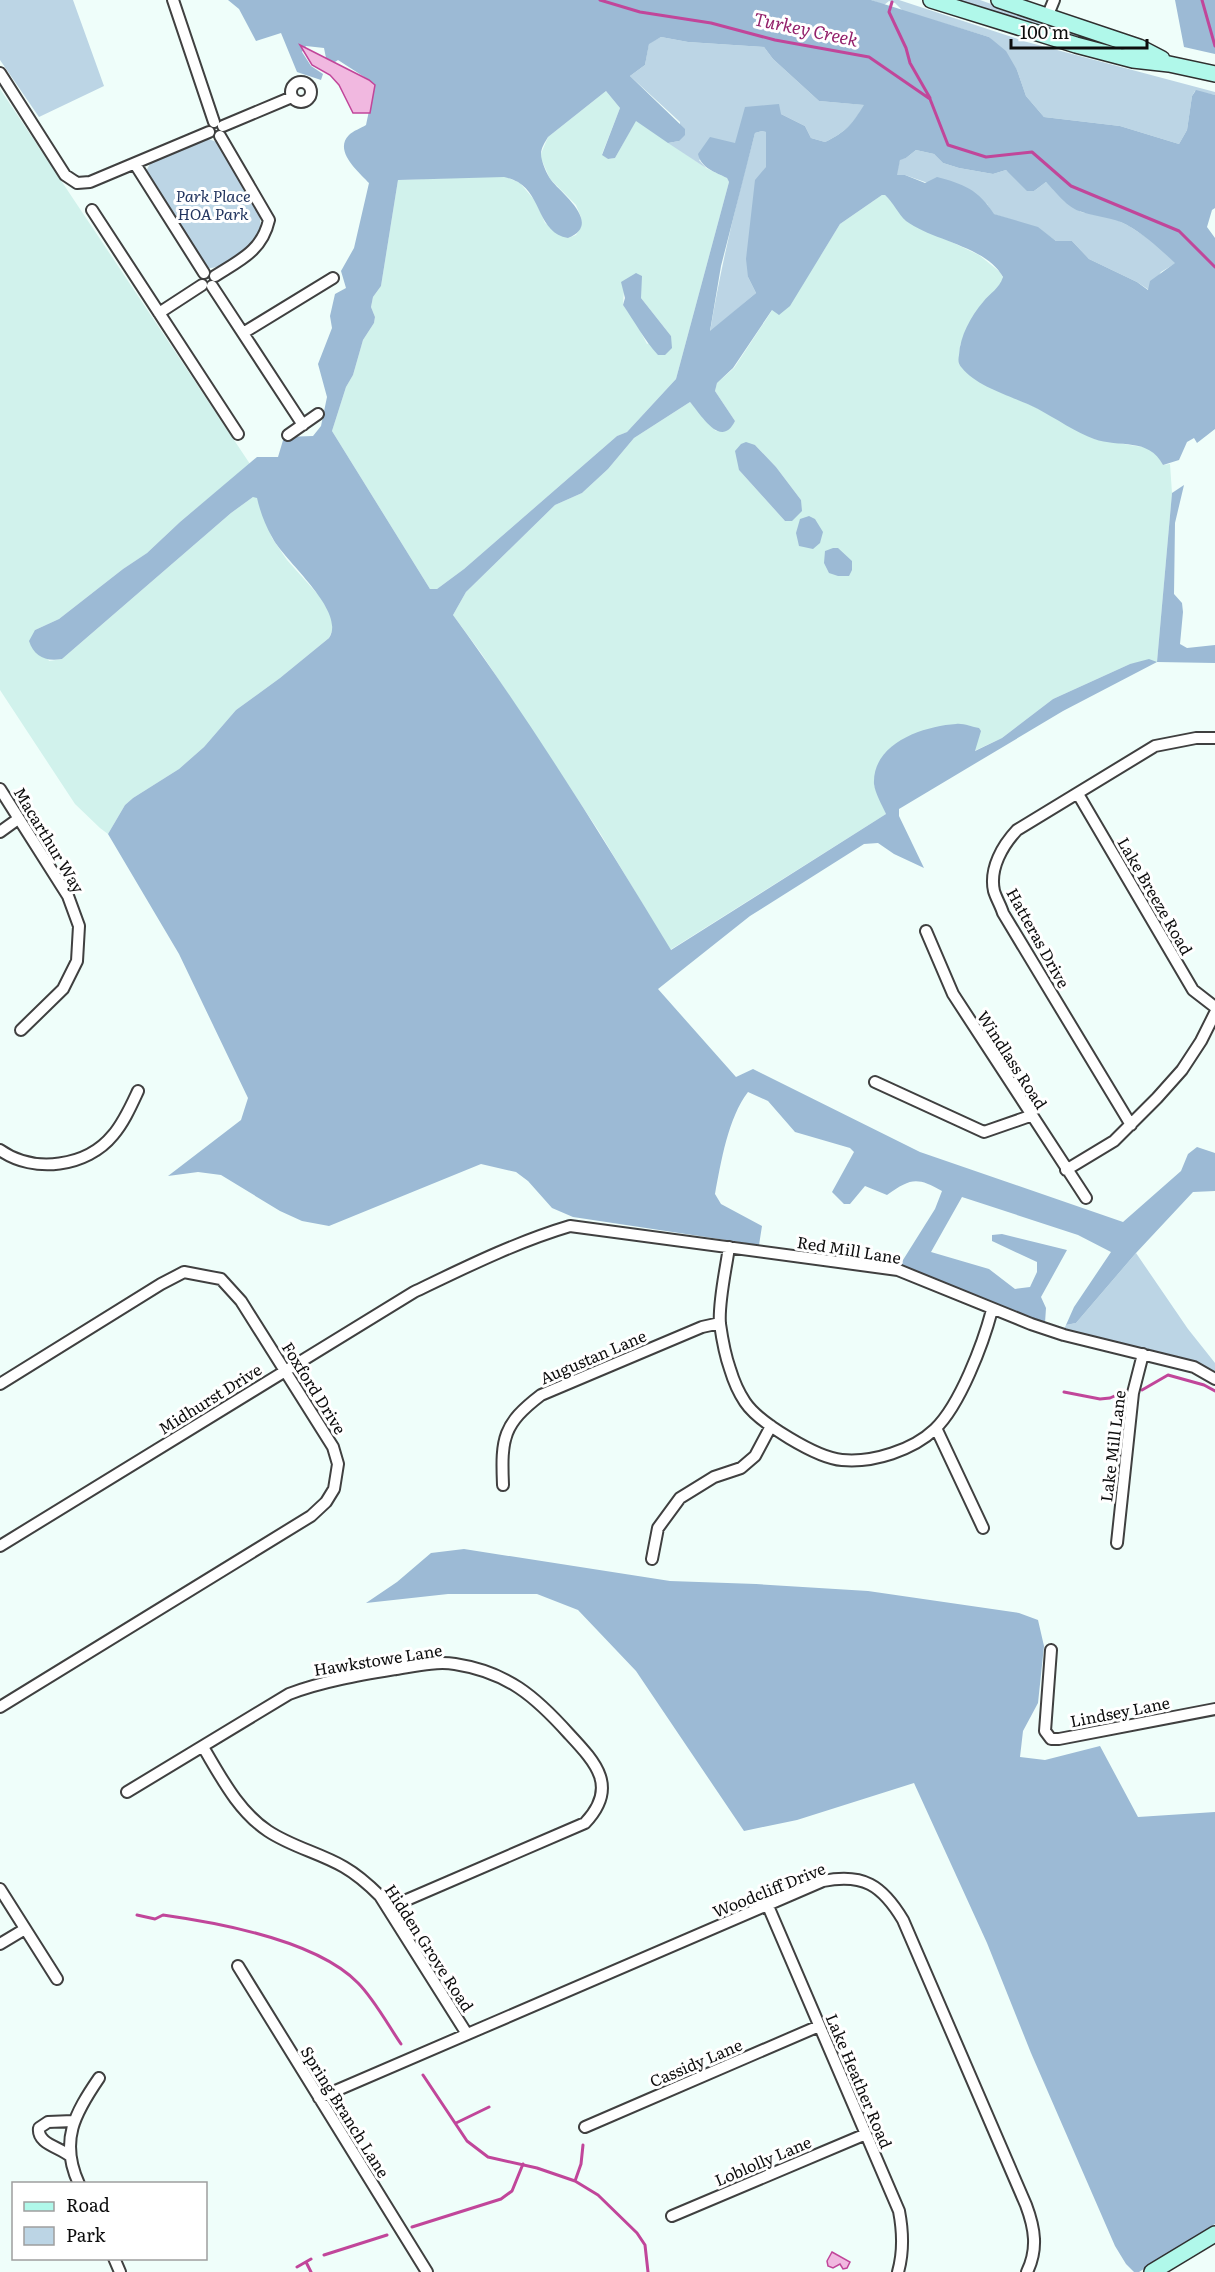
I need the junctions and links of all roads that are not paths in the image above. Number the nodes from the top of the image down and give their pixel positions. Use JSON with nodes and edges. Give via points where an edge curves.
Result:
{"nodes":[{"id":1,"x":173,"y":0,"type":"edge"},
{"id":2,"x":931,"y":0,"type":"edge"},
{"id":3,"x":999,"y":0,"type":"edge"},
{"id":4,"x":1054,"y":0,"type":"edge"},
{"id":5,"x":1047,"y":17,"type":"junction"},
{"id":6,"x":1169,"y":64,"type":"junction"},
{"id":7,"x":0,"y":73,"type":"edge"},
{"id":8,"x":1215,"y":74,"type":"edge"},
{"id":9,"x":292,"y":97,"type":"dead end"},
{"id":10,"x":217,"y":129,"type":"junction"},
{"id":11,"x":135,"y":164,"type":"junction"},
{"id":12,"x":92,"y":210,"type":"dead end"},
{"id":13,"x":333,"y":278,"type":"dead end"},
{"id":14,"x":208,"y":280,"type":"junction"},
{"id":15,"x":159,"y":313,"type":"junction"},
{"id":16,"x":243,"y":333,"type":"junction"},
{"id":17,"x":318,"y":414,"type":"dead end"},
{"id":18,"x":303,"y":425,"type":"junction"},
{"id":19,"x":238,"y":434,"type":"dead end"},
{"id":20,"x":288,"y":435,"type":"dead end"},
{"id":21,"x":1215,"y":738,"type":"edge"},
{"id":22,"x":0,"y":789,"type":"edge"},
{"id":23,"x":1078,"y":794,"type":"junction"},
{"id":24,"x":18,"y":819,"type":"junction"},
{"id":25,"x":0,"y":832,"type":"edge"},
{"id":26,"x":926,"y":931,"type":"dead end"},
{"id":27,"x":1215,"y":1007,"type":"edge"},
{"id":28,"x":1215,"y":1013,"type":"edge"},
{"id":29,"x":21,"y":1030,"type":"dead end"},
{"id":30,"x":875,"y":1082,"type":"dead end"},
{"id":31,"x":138,"y":1091,"type":"dead end"},
{"id":32,"x":1030,"y":1116,"type":"junction"},
{"id":33,"x":1131,"y":1125,"type":"junction"},
{"id":34,"x":0,"y":1150,"type":"edge"},
{"id":35,"x":1066,"y":1170,"type":"junction"},
{"id":36,"x":1086,"y":1198,"type":"dead end"},
{"id":37,"x":570,"y":1226,"type":"joint"},
{"id":38,"x":729,"y":1247,"type":"junction"},
{"id":39,"x":993,"y":1310,"type":"junction"},
{"id":40,"x":720,"y":1323,"type":"junction"},
{"id":41,"x":1143,"y":1354,"type":"junction"},
{"id":42,"x":285,"y":1370,"type":"junction"},
{"id":43,"x":1215,"y":1378,"type":"edge"},
{"id":44,"x":0,"y":1384,"type":"edge"},
{"id":45,"x":771,"y":1426,"type":"junction"},
{"id":46,"x":936,"y":1428,"type":"junction"},
{"id":47,"x":503,"y":1485,"type":"dead end"},
{"id":48,"x":983,"y":1528,"type":"dead end"},
{"id":49,"x":1117,"y":1543,"type":"dead end"},
{"id":50,"x":0,"y":1546,"type":"edge"},
{"id":51,"x":652,"y":1559,"type":"dead end"},
{"id":52,"x":1051,"y":1650,"type":"dead end"},
{"id":53,"x":0,"y":1707,"type":"edge"},
{"id":54,"x":1215,"y":1709,"type":"edge"},
{"id":55,"x":203,"y":1747,"type":"junction"},
{"id":56,"x":127,"y":1791,"type":"dead end"},
{"id":57,"x":0,"y":1890,"type":"edge"},
{"id":58,"x":768,"y":1906,"type":"junction"},
{"id":59,"x":388,"y":1908,"type":"junction"},
{"id":60,"x":25,"y":1929,"type":"junction"},
{"id":61,"x":0,"y":1944,"type":"edge"},
{"id":62,"x":238,"y":1966,"type":"dead end"},
{"id":63,"x":57,"y":1979,"type":"dead end"},
{"id":64,"x":819,"y":2026,"type":"junction"},
{"id":65,"x":467,"y":2034,"type":"junction"},
{"id":66,"x":99,"y":2078,"type":"dead end"},
{"id":67,"x":319,"y":2098,"type":"junction"},
{"id":68,"x":74,"y":2121,"type":"junction"},
{"id":69,"x":585,"y":2127,"type":"dead end"},
{"id":70,"x":866,"y":2134,"type":"junction"},
{"id":71,"x":70,"y":2156,"type":"junction"},
{"id":72,"x":78,"y":2182,"type":"edge"},
{"id":73,"x":672,"y":2216,"type":"dead end"},
{"id":74,"x":1215,"y":2234,"type":"edge"},
{"id":75,"x":427,"y":2272,"type":"edge"},
{"id":76,"x":898,"y":2272,"type":"edge"},
{"id":77,"x":1027,"y":2272,"type":"edge"},
{"id":78,"x":1152,"y":2272,"type":"edge"}],
"edges":[{"from":1,"to":10,"type":"street"},
{"from":2,"to":6,"type":"main road","via":[[1076,45],[1133,60]]},
{"from":3,"to":5,"type":"main road"},
{"from":4,"to":5,"type":"street"},
{"from":5,"to":6,"type":"main road","via":[[1139,47]]},
{"from":6,"to":8,"type":"main road"},
{"from":7,"to":11,"type":"street","via":[[71,180],[90,182]]},
{"from":9,"to":10,"type":"street"},
{"from":10,"to":11,"type":"street"},
{"from":10,"to":14,"type":"street","via":[[269,220],[260,244]]},
{"from":11,"to":14,"type":"street"},
{"from":12,"to":15,"type":"street"},
{"from":13,"to":16,"type":"street"},
{"from":14,"to":15,"type":"street"},
{"from":14,"to":16,"type":"street"},
{"from":15,"to":19,"type":"street"},
{"from":16,"to":18,"type":"street"},
{"from":17,"to":18,"type":"street"},
{"from":18,"to":20,"type":"street"},
{"from":21,"to":23,"type":"street","name":"Hatteras Drive","via":[[1155,746]]},
{"from":22,"to":24,"type":"street","name":"Macarthur Way"},
{"from":23,"to":27,"type":"street","name":"Lake Breeze Road","via":[[1193,990]]},
{"from":23,"to":33,"type":"street","name":"Hatteras Drive","via":[[1012,835],[994,871],[994,890]]},
{"from":24,"to":25,"type":"street"},
{"from":24,"to":29,"type":"street","name":"Macarthur Way","via":[[68,896],[79,926],[77,961],[63,989]]},
{"from":26,"to":32,"type":"street","name":"Windlass Road","via":[[952,994]]},
{"from":28,"to":33,"type":"street","via":[[1182,1070]]},
{"from":30,"to":32,"type":"street","via":[[984,1132]]},
{"from":31,"to":34,"type":"street","via":[[113,1136],[89,1155],[64,1164],[39,1164]]},
{"from":32,"to":35,"type":"street","name":"Windlass Road"},
{"from":33,"to":35,"type":"street","via":[[1114,1141]]},
{"from":35,"to":36,"type":"street","name":"Windlass Road"},
{"from":37,"to":38,"type":"street","name":"Red Mill Lane"},
{"from":37,"to":42,"type":"street","name":"Midhurst Drive","via":[[472,1264],[414,1293]]},
{"from":38,"to":39,"type":"street","name":"Red Mill Lane","via":[[898,1270]]},
{"from":38,"to":40,"type":"street"},
{"from":39,"to":41,"type":"street","name":"Red Mill Lane","via":[[1064,1335]]},
{"from":39,"to":46,"type":"street","via":[[957,1398]]},
{"from":40,"to":45,"type":"street","via":[[730,1370],[746,1403]]},
{"from":40,"to":47,"type":"street","name":"Augustan Lane","via":[[702,1327],[534,1400],[507,1429],[502,1454]]},
{"from":41,"to":43,"type":"street","name":"Red Mill Lane","via":[[1194,1367]]},
{"from":41,"to":49,"type":"street","name":"Lake Mill Lane","via":[[1133,1393]]},
{"from":42,"to":44,"type":"street","name":"Foxford Drive","via":[[241,1300],[221,1279],[184,1272]]},
{"from":42,"to":50,"type":"street","name":"Midhurst Drive"},
{"from":42,"to":53,"type":"street","name":"Foxford Drive","via":[[333,1447],[338,1477],[326,1502],[311,1516]]},
{"from":45,"to":46,"type":"street","via":[[806,1447],[841,1460],[885,1456],[915,1445]]},
{"from":45,"to":51,"type":"street","via":[[755,1456],[741,1468],[714,1477],[680,1498],[658,1527]]},
{"from":46,"to":48,"type":"street"},
{"from":52,"to":54,"type":"street","name":"Lindsey Lane","via":[[1045,1731],[1051,1739]]},
{"from":55,"to":56,"type":"street","name":"Hawkstowe Lane"},
{"from":55,"to":59,"type":"street","name":"Hidden Grove Road","via":[[248,1814],[293,1845],[363,1879]]},
{"from":55,"to":59,"type":"street","name":"Hawkstowe Lane","via":[[289,1694],[309,1686],[425,1664],[452,1663],[478,1668],[528,1693],[599,1770],[603,1784],[596,1812],[585,1823]]},
{"from":57,"to":60,"type":"street"},
{"from":58,"to":64,"type":"street","name":"Lake Heather Road"},
{"from":58,"to":65,"type":"street","name":"Woodcliff Drive"},
{"from":58,"to":77,"type":"street","name":"Woodcliff Drive","via":[[823,1881],[842,1877],[863,1881],[891,1901],[903,1920],[1032,2222],[1035,2241]]},
{"from":59,"to":65,"type":"street","name":"Hidden Grove Road"},
{"from":60,"to":61,"type":"street"},
{"from":60,"to":63,"type":"street"},
{"from":62,"to":67,"type":"street","name":"Spring Branch Lane"},
{"from":64,"to":69,"type":"street","name":"Cassidy Lane"},
{"from":64,"to":70,"type":"street","name":"Lake Heather Road"},
{"from":65,"to":67,"type":"street","name":"Woodcliff Drive"},
{"from":66,"to":68,"type":"street"},
{"from":67,"to":75,"type":"street","name":"Spring Branch Lane"},
{"from":68,"to":71,"type":"street"},
{"from":68,"to":71,"type":"street","via":[[48,2122],[39,2128],[38,2134],[41,2140]]},
{"from":70,"to":73,"type":"street","name":"Loblolly Lane"},
{"from":70,"to":76,"type":"street","name":"Lake Heather Road","via":[[899,2211],[903,2232]]},
{"from":71,"to":72,"type":"street"},
{"from":74,"to":78,"type":"main road"}]}
